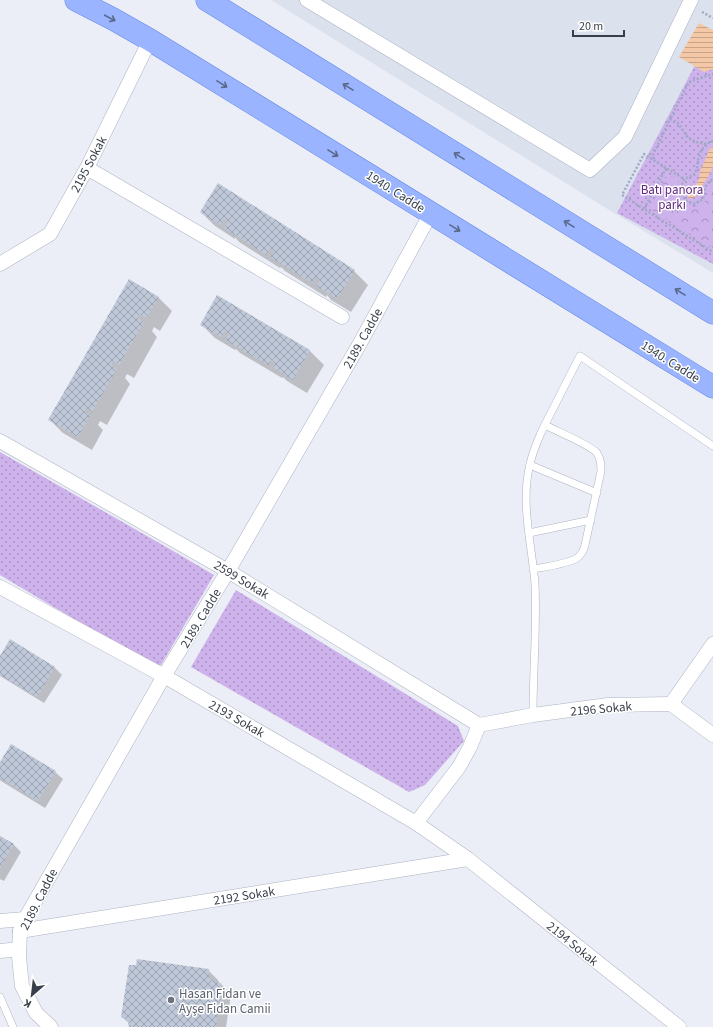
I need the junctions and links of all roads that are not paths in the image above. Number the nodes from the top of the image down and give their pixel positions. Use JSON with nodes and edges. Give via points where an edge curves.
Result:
{"nodes":[{"id":1,"x":76,"y":0,"type":"edge"},
{"id":2,"x":207,"y":0,"type":"edge"},
{"id":3,"x":307,"y":0,"type":"edge"},
{"id":4,"x":691,"y":0,"type":"edge"},
{"id":5,"x":150,"y":40,"type":"junction"},
{"id":6,"x":88,"y":168,"type":"junction"},
{"id":7,"x":431,"y":213,"type":"junction"},
{"id":8,"x":0,"y":264,"type":"edge"},
{"id":9,"x":713,"y":313,"type":"edge"},
{"id":10,"x":342,"y":317,"type":"dead end"},
{"id":11,"x":713,"y":387,"type":"edge"},
{"id":12,"x":545,"y":425,"type":"junction"},
{"id":13,"x":0,"y":441,"type":"edge"},
{"id":14,"x":713,"y":446,"type":"edge"},
{"id":15,"x":530,"y":465,"type":"junction"},
{"id":16,"x":597,"y":493,"type":"junction"},
{"id":17,"x":590,"y":520,"type":"junction"},
{"id":18,"x":529,"y":533,"type":"junction"},
{"id":19,"x":533,"y":569,"type":"junction"},
{"id":20,"x":228,"y":571,"type":"junction"},
{"id":21,"x":0,"y":587,"type":"edge"},
{"id":22,"x":713,"y":644,"type":"edge"},
{"id":23,"x":164,"y":676,"type":"junction"},
{"id":24,"x":671,"y":704,"type":"junction"},
{"id":25,"x":533,"y":715,"type":"junction"},
{"id":26,"x":479,"y":725,"type":"junction"},
{"id":27,"x":713,"y":735,"type":"edge"},
{"id":28,"x":416,"y":823,"type":"junction"},
{"id":29,"x":468,"y":859,"type":"junction"},
{"id":30,"x":0,"y":921,"type":"edge"},
{"id":31,"x":22,"y":925,"type":"junction"},
{"id":32,"x":19,"y":949,"type":"junction"},
{"id":33,"x":0,"y":951,"type":"edge"},
{"id":34,"x":0,"y":997,"type":"edge"},
{"id":35,"x":677,"y":1026,"type":"edge"},
{"id":36,"x":12,"y":1027,"type":"edge"},
{"id":37,"x":51,"y":1027,"type":"edge"}],
"edges":[{"from":1,"to":5,"type":"main road","name":"1940. Cadde","one_way":true},
{"from":9,"to":2,"type":"main road","one_way":true},
{"from":3,"to":4,"type":"street","via":[[590,170],[625,137]]},
{"from":5,"to":6,"type":"street","name":"2195 Sokak"},
{"from":5,"to":7,"type":"main road","name":"1940. Cadde","one_way":true},
{"from":6,"to":8,"type":"street","name":"2195 Sokak","via":[[50,234]]},
{"from":6,"to":10,"type":"street"},
{"from":7,"to":11,"type":"main road","name":"1940. Cadde","one_way":true},
{"from":7,"to":20,"type":"street","name":"2189. Cadde","via":[[359,345]]},
{"from":12,"to":14,"type":"lane","via":[[580,356]]},
{"from":12,"to":15,"type":"lane"},
{"from":12,"to":16,"type":"lane","via":[[593,448],[597,453],[602,464]]},
{"from":13,"to":20,"type":"street","name":"2599 Sokak"},
{"from":15,"to":16,"type":"lane"},
{"from":15,"to":18,"type":"lane","via":[[526,491]]},
{"from":16,"to":17,"type":"lane"},
{"from":17,"to":18,"type":"lane"},
{"from":17,"to":19,"type":"lane","via":[[584,550],[576,559]]},
{"from":18,"to":19,"type":"lane"},
{"from":19,"to":25,"type":"lane"},
{"from":20,"to":23,"type":"street","name":"2189. Cadde"},
{"from":20,"to":26,"type":"street","name":"2599 Sokak"},
{"from":21,"to":23,"type":"street","name":"2193 Sokak"},
{"from":22,"to":24,"type":"street"},
{"from":23,"to":28,"type":"street","name":"2193 Sokak"},
{"from":23,"to":31,"type":"street","name":"2189. Cadde"},
{"from":24,"to":25,"type":"street","name":"2196 Sokak","via":[[608,706]]},
{"from":24,"to":27,"type":"street"},
{"from":25,"to":26,"type":"street","name":"2196 Sokak"},
{"from":26,"to":28,"type":"street","via":[[459,767]]},
{"from":28,"to":29,"type":"street","name":"2193 Sokak"},
{"from":29,"to":31,"type":"street","name":"2192 Sokak"},
{"from":29,"to":35,"type":"street","name":"2194 Sokak"},
{"from":30,"to":31,"type":"street","name":"2192 Sokak"},
{"from":31,"to":32,"type":"street","name":"2189. Cadde"},
{"from":32,"to":33,"type":"street"},
{"from":32,"to":37,"type":"street","name":"2189. Cadde","via":[[22,986],[36,1013]]},
{"from":34,"to":36,"type":"lane"}]}
